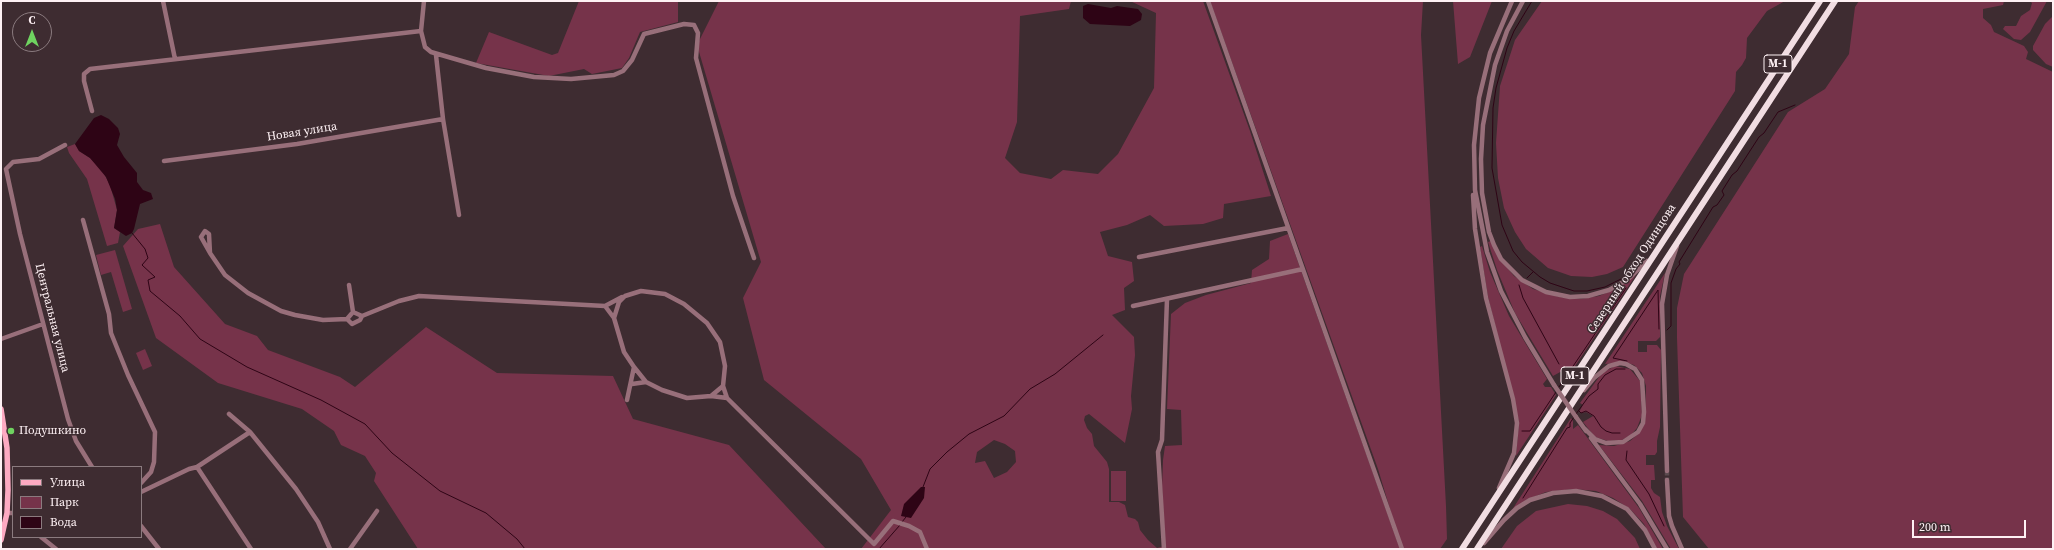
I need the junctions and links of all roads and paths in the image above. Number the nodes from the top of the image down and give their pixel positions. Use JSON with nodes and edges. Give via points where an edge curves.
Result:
{"nodes":[{"id":1,"x":163,"y":1,"type":"edge"},
{"id":2,"x":424,"y":1,"type":"edge"},
{"id":3,"x":1208,"y":1,"type":"edge"},
{"id":4,"x":1512,"y":1,"type":"edge"},
{"id":5,"x":1523,"y":1,"type":"edge"},
{"id":6,"x":1820,"y":1,"type":"edge"},
{"id":7,"x":1835,"y":1,"type":"edge"},
{"id":8,"x":421,"y":32,"type":"junction"},
{"id":9,"x":436,"y":55,"type":"junction"},
{"id":10,"x":176,"y":59,"type":"junction"},
{"id":11,"x":92,"y":111,"type":"dead end"},
{"id":12,"x":443,"y":119,"type":"junction"},
{"id":13,"x":65,"y":145,"type":"dead end"},
{"id":14,"x":164,"y":161,"type":"dead end"},
{"id":15,"x":1474,"y":174,"type":"junction"},
{"id":16,"x":459,"y":215,"type":"dead end"},
{"id":17,"x":82,"y":220,"type":"dead end"},
{"id":18,"x":1288,"y":228,"type":"junction"},
{"id":19,"x":1683,"y":234,"type":"junction"},
{"id":20,"x":1657,"y":251,"type":"junction"},
{"id":21,"x":210,"y":253,"type":"dead end"},
{"id":22,"x":1139,"y":257,"type":"dead end"},
{"id":23,"x":754,"y":258,"type":"dead end"},
{"id":24,"x":1303,"y":269,"type":"junction"},
{"id":25,"x":349,"y":285,"type":"dead end"},
{"id":26,"x":625,"y":296,"type":"junction"},
{"id":27,"x":1167,"y":299,"type":"junction"},
{"id":28,"x":605,"y":306,"type":"junction"},
{"id":29,"x":1133,"y":306,"type":"dead end"},
{"id":30,"x":353,"y":312,"type":"junction"},
{"id":31,"x":362,"y":316,"type":"junction"},
{"id":32,"x":614,"y":318,"type":"junction"},
{"id":33,"x":347,"y":319,"type":"junction"},
{"id":34,"x":43,"y":324,"type":"junction"},
{"id":35,"x":1,"y":339,"type":"edge"},
{"id":36,"x":634,"y":367,"type":"junction"},
{"id":37,"x":646,"y":382,"type":"junction"},
{"id":38,"x":632,"y":384,"type":"junction"},
{"id":39,"x":723,"y":386,"type":"junction"},
{"id":40,"x":711,"y":396,"type":"junction"},
{"id":41,"x":727,"y":398,"type":"junction"},
{"id":42,"x":627,"y":400,"type":"dead end"},
{"id":43,"x":1572,"y":404,"type":"junction"},
{"id":44,"x":1,"y":409,"type":"edge"},
{"id":45,"x":229,"y":414,"type":"dead end"},
{"id":46,"x":1585,"y":429,"type":"junction"},
{"id":47,"x":250,"y":432,"type":"junction"},
{"id":48,"x":91,"y":466,"type":"edge"},
{"id":49,"x":197,"y":467,"type":"junction"},
{"id":50,"x":1667,"y":471,"type":"tunnel mouth"},
{"id":51,"x":1667,"y":480,"type":"tunnel mouth"},
{"id":52,"x":142,"y":482,"type":"edge"},
{"id":53,"x":142,"y":492,"type":"edge"},
{"id":54,"x":1493,"y":501,"type":"junction"},
{"id":55,"x":377,"y":510,"type":"dead end"},
{"id":56,"x":10,"y":513,"type":"edge"},
{"id":57,"x":142,"y":527,"type":"edge"},
{"id":58,"x":43,"y":538,"type":"edge"},
{"id":59,"x":1,"y":540,"type":"edge"},
{"id":60,"x":56,"y":549,"type":"edge"},
{"id":61,"x":159,"y":549,"type":"edge"},
{"id":62,"x":251,"y":549,"type":"edge"},
{"id":63,"x":330,"y":549,"type":"edge"},
{"id":64,"x":350,"y":549,"type":"edge"},
{"id":65,"x":926,"y":549,"type":"edge"},
{"id":66,"x":1164,"y":549,"type":"edge"},
{"id":67,"x":1402,"y":549,"type":"edge"},
{"id":68,"x":1462,"y":549,"type":"edge"},
{"id":69,"x":1478,"y":549,"type":"edge"},
{"id":70,"x":1655,"y":549,"type":"edge"},
{"id":71,"x":1667,"y":549,"type":"edge"},
{"id":72,"x":1682,"y":549,"type":"edge"}],
"edges":[{"from":1,"to":10,"type":"street"},
{"from":2,"to":8,"type":"street"},
{"from":3,"to":18,"type":"street"},
{"from":4,"to":15,"type":"street","via":[[1490,53],[1479,98]]},
{"from":5,"to":20,"type":"street","via":[[1507,31],[1495,65],[1483,125],[1482,193],[1494,245],[1511,270],[1522,280],[1546,292],[1570,297],[1588,296],[1619,285],[1640,270]]},
{"from":6,"to":20,"type":"highway","name":"Северный обход Одинцова","number":"М-1"},
{"from":7,"to":19,"type":"highway","name":"Северный обход Одинцова","number":"М-1"},
{"from":8,"to":9,"type":"street","via":[[425,47]]},
{"from":8,"to":10,"type":"street"},
{"from":9,"to":12,"type":"street"},
{"from":9,"to":23,"type":"street","via":[[534,77],[604,77],[623,70],[632,60],[644,34],[684,24],[694,25],[698,33],[696,58],[733,196]]},
{"from":10,"to":11,"type":"street","via":[[90,69],[84,74],[84,81]]},
{"from":12,"to":14,"type":"street","name":"Новая улица","via":[[297,144]]},
{"from":12,"to":16,"type":"street"},
{"from":13,"to":34,"type":"street","name":"Центральная улица","via":[[39,159],[13,162],[6,169]]},
{"from":15,"to":46,"type":"street","bridge":true,"via":[[1482,230],[1494,271],[1512,314],[1554,385]]},
{"from":15,"to":54,"type":"street","via":[[1474,208],[1481,269],[1517,423],[1514,453]]},
{"from":17,"to":52,"type":"street","via":[[109,314],[111,333],[155,432],[154,462],[151,472]]},
{"from":18,"to":22,"type":"street"},
{"from":18,"to":24,"type":"street"},
{"from":19,"to":43,"type":"highway","name":"Северный обход Одинцова","number":"М-1"},
{"from":19,"to":50,"type":"street","via":[[1667,275],[1662,304]]},
{"from":20,"to":54,"type":"highway","name":"Северный обход Одинцова","number":"М-1"},
{"from":21,"to":33,"type":"street","via":[[225,275],[248,293],[281,311],[323,320]]},
{"from":24,"to":27,"type":"street"},
{"from":24,"to":67,"type":"street"},
{"from":25,"to":30,"type":"street"},
{"from":26,"to":28,"type":"street"},
{"from":26,"to":32,"type":"street"},
{"from":26,"to":39,"type":"street","via":[[642,291],[665,294],[684,304],[707,323],[720,342],[725,366]]},
{"from":27,"to":29,"type":"street"},
{"from":27,"to":66,"type":"street","via":[[1162,440],[1158,452]]},
{"from":28,"to":31,"type":"street","via":[[419,296]]},
{"from":28,"to":32,"type":"street"},
{"from":30,"to":31,"type":"street"},
{"from":30,"to":33,"type":"street"},
{"from":31,"to":33,"type":"street","via":[[355,324]]},
{"from":32,"to":36,"type":"street","via":[[624,352]]},
{"from":34,"to":35,"type":"street"},
{"from":34,"to":48,"type":"street","name":"Центральная улица","via":[[68,419],[76,441]]},
{"from":36,"to":37,"type":"street"},
{"from":36,"to":38,"type":"street"},
{"from":37,"to":38,"type":"street"},
{"from":37,"to":40,"type":"street","via":[[687,398]]},
{"from":38,"to":42,"type":"street"},
{"from":39,"to":40,"type":"street"},
{"from":39,"to":41,"type":"street"},
{"from":40,"to":41,"type":"street"},
{"from":41,"to":65,"type":"street","via":[[874,544],[893,521],[920,532]]},
{"from":43,"to":46,"type":"street","via":[[1594,378],[1609,366],[1626,364],[1640,375],[1644,418],[1635,434],[1624,442],[1606,443],[1595,439]]},
{"from":43,"to":69,"type":"highway","name":"Северный обход Одинцова","number":"М-1"},
{"from":44,"to":56,"type":"main road","via":[[7,448]]},
{"from":45,"to":47,"type":"street"},
{"from":46,"to":71,"type":"street","via":[[1640,504]]},
{"from":47,"to":49,"type":"street"},
{"from":47,"to":63,"type":"street","via":[[296,489],[318,522]]},
{"from":49,"to":53,"type":"street"},
{"from":49,"to":62,"type":"street"},
{"from":51,"to":72,"type":"street","via":[[1672,526]]},
{"from":54,"to":68,"type":"highway","name":"Северный обход Одинцова","number":"М-1"},
{"from":55,"to":64,"type":"street"},
{"from":56,"to":59,"type":"main road"},
{"from":57,"to":61,"type":"street"},
{"from":58,"to":60,"type":"street"},
{"from":69,"to":70,"type":"street","via":[[1504,520],[1530,500],[1553,493],[1576,491],[1602,496],[1627,509],[1645,530]]}]}
